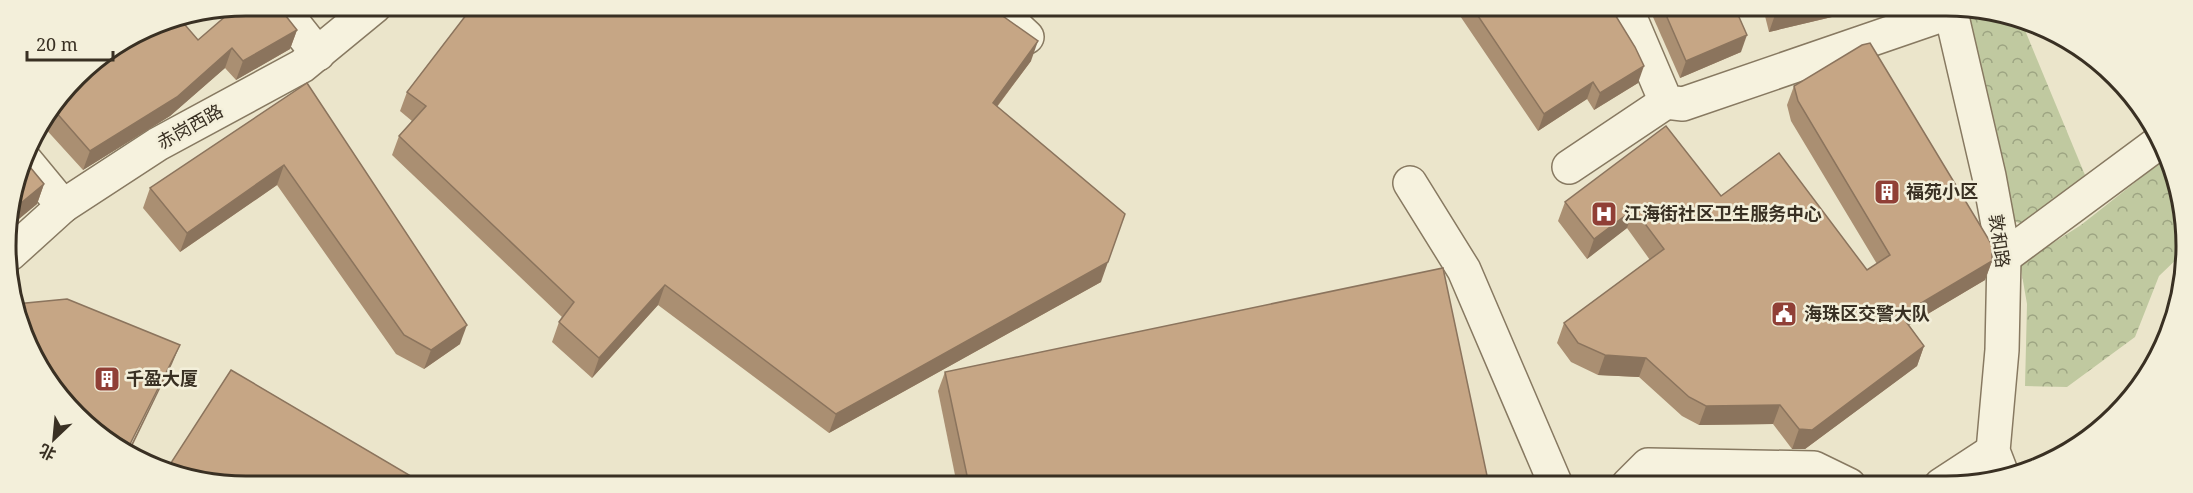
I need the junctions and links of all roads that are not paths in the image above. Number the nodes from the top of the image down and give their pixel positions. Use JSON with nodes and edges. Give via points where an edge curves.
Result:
{"nodes":[{"id":1,"x":288,"y":16,"type":"edge"},
{"id":2,"x":363,"y":16,"type":"edge"},
{"id":3,"x":1005,"y":16,"type":"edge"},
{"id":4,"x":1629,"y":16,"type":"edge"},
{"id":5,"x":1933,"y":16,"type":"edge"},
{"id":6,"x":1951,"y":16,"type":"edge"},
{"id":7,"x":1027,"y":37,"type":"edge"},
{"id":8,"x":318,"y":54,"type":"junction"},
{"id":9,"x":1666,"y":102,"type":"junction"},
{"id":10,"x":2154,"y":146,"type":"edge"},
{"id":11,"x":31,"y":166,"type":"edge"},
{"id":12,"x":1569,"y":167,"type":"dead end"},
{"id":13,"x":1410,"y":183,"type":"dead end"},
{"id":14,"x":63,"y":206,"type":"junction"},
{"id":15,"x":16,"y":248,"type":"edge"},
{"id":16,"x":2004,"y":257,"type":"junction"},
{"id":17,"x":1998,"y":464,"type":"edge"},
{"id":18,"x":1552,"y":476,"type":"edge"},
{"id":19,"x":1637,"y":476,"type":"edge"},
{"id":20,"x":1830,"y":476,"type":"edge"},
{"id":21,"x":1966,"y":476,"type":"edge"}],
"edges":[{"from":1,"to":8,"type":"street"},
{"from":2,"to":8,"type":"street","name":"赤岗西路"},
{"from":3,"to":7,"type":"street"},
{"from":4,"to":9,"type":"street"},
{"from":5,"to":9,"type":"street","via":[[1683,104]]},
{"from":6,"to":16,"type":"street","name":"敦和路"},
{"from":8,"to":14,"type":"street","name":"赤岗西路","via":[[158,144]]},
{"from":9,"to":12,"type":"street"},
{"from":10,"to":16,"type":"street"},
{"from":11,"to":14,"type":"street"},
{"from":13,"to":18,"type":"street","via":[[1464,270]]},
{"from":14,"to":15,"type":"street","name":"赤岗西路"},
{"from":16,"to":17,"type":"street","name":"敦和路"},
{"from":17,"to":21,"type":"street"},
{"from":19,"to":20,"type":"street","via":[[1648,465],[1814,468]]}]}
